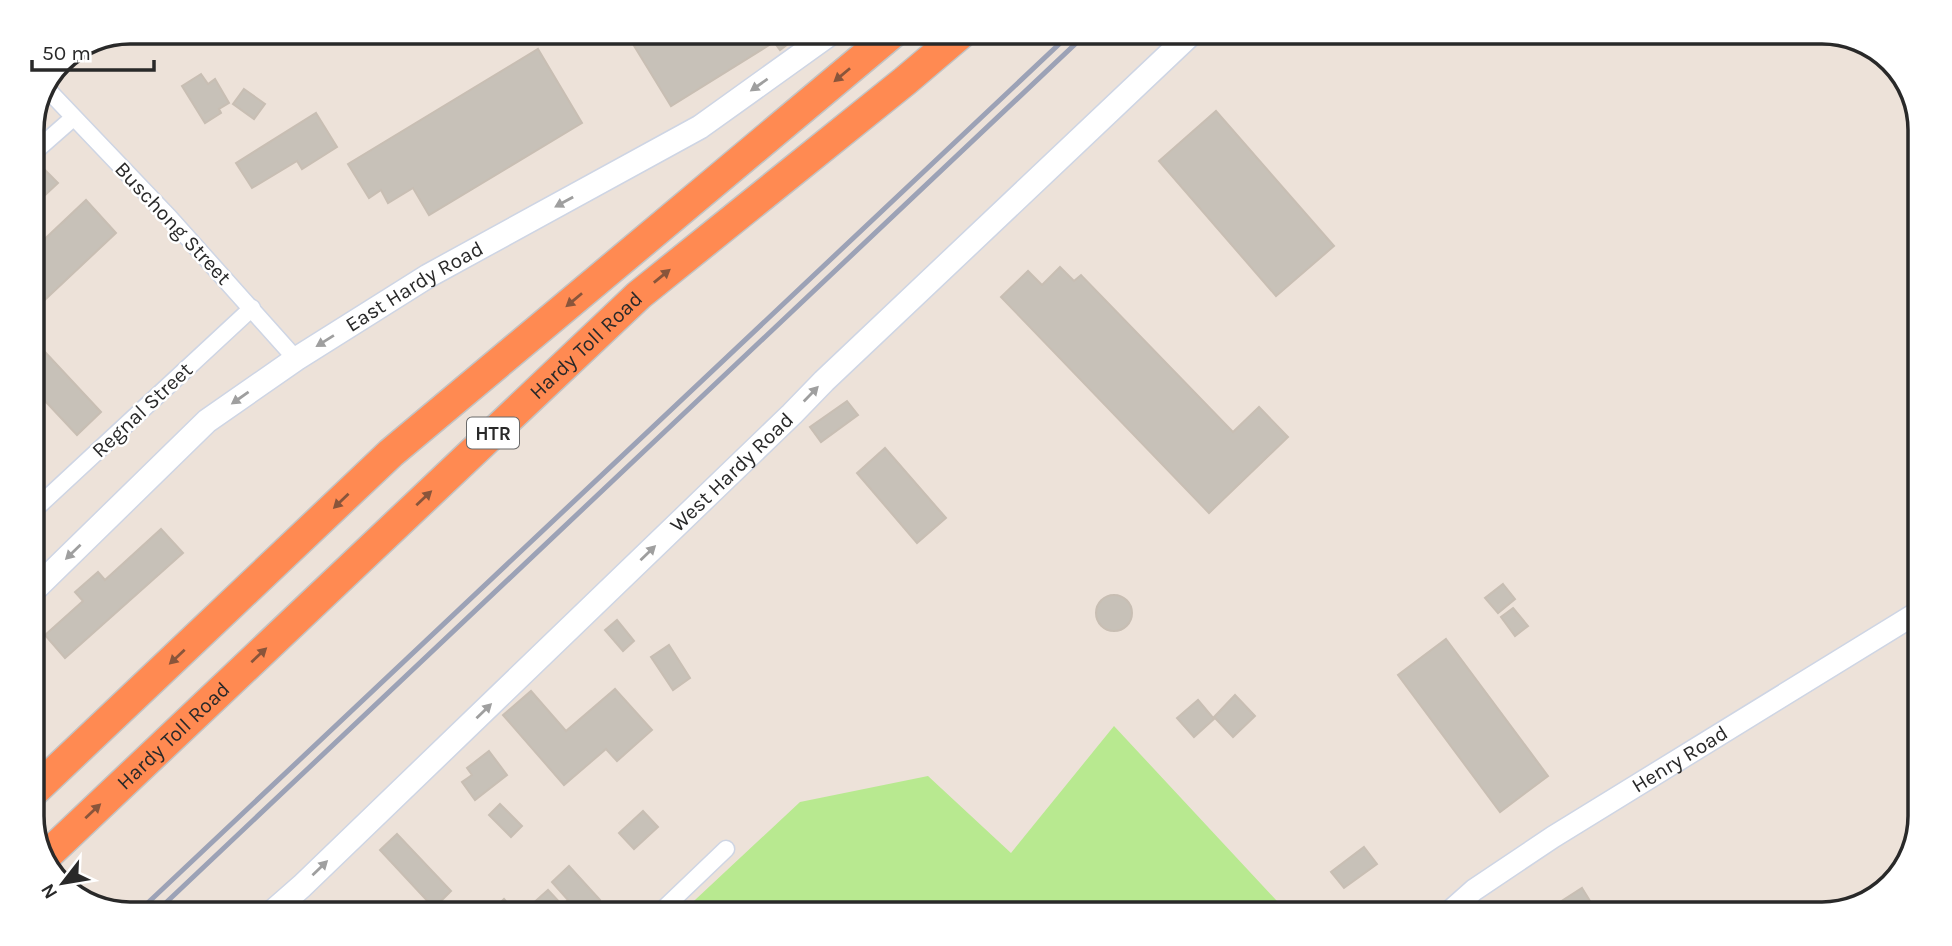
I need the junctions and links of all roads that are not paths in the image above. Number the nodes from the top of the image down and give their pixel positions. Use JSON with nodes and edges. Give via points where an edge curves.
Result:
{"nodes":[{"id":1,"x":817,"y":44,"type":"edge"},
{"id":2,"x":881,"y":44,"type":"edge"},
{"id":3,"x":950,"y":44,"type":"edge"},
{"id":4,"x":1182,"y":44,"type":"edge"},
{"id":5,"x":52,"y":95,"type":"edge"},
{"id":6,"x":73,"y":118,"type":"junction"},
{"id":7,"x":44,"y":143,"type":"edge"},
{"id":8,"x":252,"y":308,"type":"junction"},
{"id":9,"x":296,"y":359,"type":"junction"},
{"id":10,"x":44,"y":501,"type":"edge"},
{"id":11,"x":44,"y":580,"type":"edge"},
{"id":12,"x":1908,"y":618,"type":"edge"},
{"id":13,"x":44,"y":782,"type":"edge"},
{"id":14,"x":726,"y":849,"type":"dead end"},
{"id":15,"x":51,"y":851,"type":"edge"},
{"id":16,"x":284,"y":902,"type":"edge"},
{"id":17,"x":671,"y":902,"type":"edge"},
{"id":18,"x":1461,"y":902,"type":"edge"}],
"edges":[{"from":1,"to":9,"type":"main road","name":"East Hardy Road","one_way":true,"via":[[700,127],[428,276]]},
{"from":2,"to":13,"type":"highway","name":"Hardy Toll Road","number":"HTR","one_way":true,"via":[[391,453]]},
{"from":15,"to":3,"type":"highway","name":"Hardy Toll Road","number":"HTR","one_way":true,"via":[[639,295]]},
{"from":16,"to":4,"type":"main road","name":"West Hardy Road","one_way":true,"via":[[824,381]]},
{"from":5,"to":6,"type":"street","name":"Buschong Street"},
{"from":6,"to":7,"type":"street"},
{"from":6,"to":8,"type":"street","name":"Buschong Street"},
{"from":8,"to":9,"type":"street","name":"Buschong Street"},
{"from":8,"to":10,"type":"street","name":"Regnal Street"},
{"from":9,"to":11,"type":"main road","name":"East Hardy Road","one_way":true,"via":[[207,421]]},
{"from":12,"to":18,"type":"street","name":"Henry Road","via":[[1553,837]]},
{"from":14,"to":17,"type":"street"}]}
